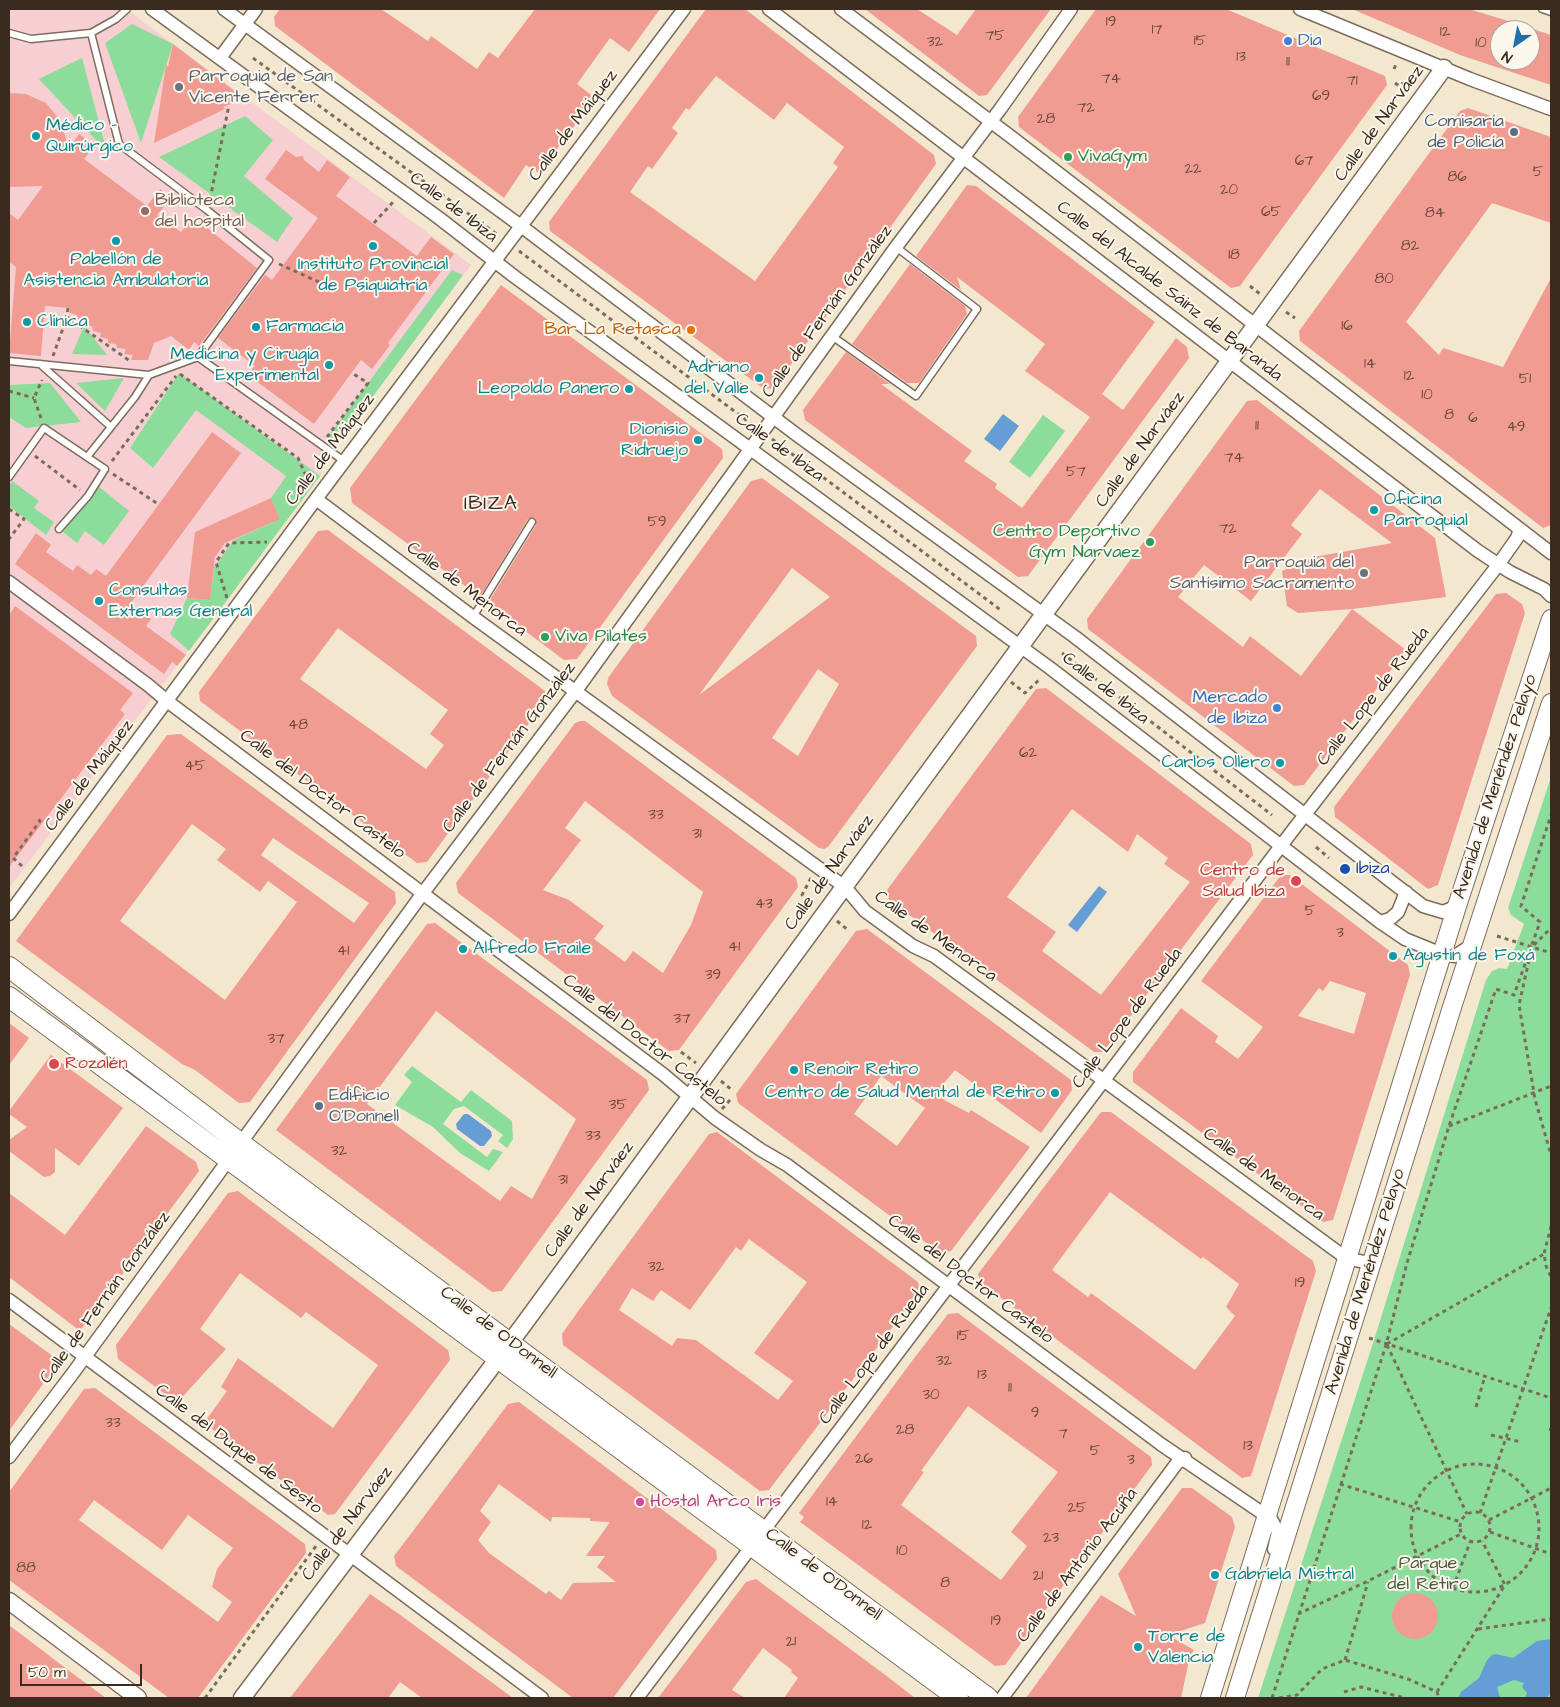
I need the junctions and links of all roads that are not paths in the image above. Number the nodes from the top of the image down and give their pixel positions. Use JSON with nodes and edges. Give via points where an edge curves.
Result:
{"nodes":[{"id":1,"x":127,"y":9,"type":"edge"},
{"id":2,"x":152,"y":9,"type":"edge"},
{"id":3,"x":224,"y":9,"type":"edge"},
{"id":4,"x":256,"y":9,"type":"edge"},
{"id":5,"x":684,"y":9,"type":"edge"},
{"id":6,"x":769,"y":9,"type":"edge"},
{"id":7,"x":841,"y":9,"type":"edge"},
{"id":8,"x":1071,"y":9,"type":"edge"},
{"id":9,"x":1300,"y":9,"type":"edge"},
{"id":10,"x":1542,"y":9,"type":"edge"},
{"id":11,"x":1551,"y":12,"type":"edge"},
{"id":12,"x":245,"y":24,"type":"junction"},
{"id":13,"x":9,"y":32,"type":"edge"},
{"id":14,"x":91,"y":34,"type":"junction"},
{"id":15,"x":220,"y":58,"type":"junction"},
{"id":16,"x":1444,"y":68,"type":"junction"},
{"id":17,"x":1551,"y":109,"type":"edge"},
{"id":18,"x":990,"y":121,"type":"junction"},
{"id":19,"x":964,"y":156,"type":"junction"},
{"id":20,"x":521,"y":226,"type":"junction"},
{"id":21,"x":896,"y":247,"type":"junction"},
{"id":22,"x":494,"y":262,"type":"junction"},
{"id":23,"x":1257,"y":326,"type":"junction"},
{"id":24,"x":832,"y":336,"type":"junction"},
{"id":25,"x":198,"y":357,"type":"junction"},
{"id":26,"x":9,"y":362,"type":"edge"},
{"id":27,"x":1231,"y":362,"type":"junction"},
{"id":28,"x":40,"y":364,"type":"junction"},
{"id":29,"x":149,"y":375,"type":"junction"},
{"id":30,"x":774,"y":418,"type":"junction"},
{"id":31,"x":111,"y":427,"type":"junction"},
{"id":32,"x":751,"y":449,"type":"junction"},
{"id":33,"x":87,"y":457,"type":"junction"},
{"id":34,"x":344,"y":462,"type":"junction"},
{"id":35,"x":9,"y":478,"type":"edge"},
{"id":36,"x":316,"y":499,"type":"junction"},
{"id":37,"x":532,"y":522,"type":"dead end"},
{"id":38,"x":59,"y":529,"type":"dead end"},
{"id":39,"x":1520,"y":529,"type":"junction"},
{"id":40,"x":1551,"y":553,"type":"edge"},
{"id":41,"x":1498,"y":565,"type":"junction"},
{"id":42,"x":9,"y":582,"type":"edge"},
{"id":43,"x":1551,"y":596,"type":"edge"},
{"id":44,"x":1044,"y":615,"type":"junction"},
{"id":45,"x":473,"y":617,"type":"junction"},
{"id":46,"x":1551,"y":619,"type":"edge"},
{"id":47,"x":1021,"y":647,"type":"junction"},
{"id":48,"x":576,"y":692,"type":"junction"},
{"id":49,"x":167,"y":701,"type":"junction"},
{"id":50,"x":1551,"y":703,"type":"edge"},
{"id":51,"x":1304,"y":815,"type":"junction"},
{"id":52,"x":1280,"y":846,"type":"junction"},
{"id":53,"x":845,"y":887,"type":"junction"},
{"id":54,"x":1406,"y":892,"type":"junction"},
{"id":55,"x":423,"y":893,"type":"junction"},
{"id":56,"x":1457,"y":906,"type":"junction"},
{"id":57,"x":9,"y":914,"type":"edge"},
{"id":58,"x":1380,"y":922,"type":"junction"},
{"id":59,"x":1472,"y":945,"type":"junction"},
{"id":60,"x":1442,"y":954,"type":"junction"},
{"id":61,"x":9,"y":967,"type":"edge"},
{"id":62,"x":9,"y":997,"type":"edge"},
{"id":63,"x":1105,"y":1080,"type":"junction"},
{"id":64,"x":689,"y":1098,"type":"junction"},
{"id":65,"x":235,"y":1151,"type":"junction"},
{"id":66,"x":1346,"y":1258,"type":"junction"},
{"id":67,"x":1374,"y":1260,"type":"junction"},
{"id":68,"x":949,"y":1286,"type":"junction"},
{"id":69,"x":9,"y":1300,"type":"edge"},
{"id":70,"x":510,"y":1342,"type":"junction"},
{"id":71,"x":84,"y":1357,"type":"junction"},
{"id":72,"x":497,"y":1358,"type":"junction"},
{"id":73,"x":9,"y":1457,"type":"edge"},
{"id":74,"x":1185,"y":1458,"type":"junction"},
{"id":75,"x":1266,"y":1516,"type":"junction"},
{"id":76,"x":758,"y":1539,"type":"junction"},
{"id":77,"x":349,"y":1555,"type":"junction"},
{"id":78,"x":9,"y":1601,"type":"edge"},
{"id":79,"x":1259,"y":1619,"type":"junction"},
{"id":80,"x":138,"y":1698,"type":"edge"},
{"id":81,"x":242,"y":1698,"type":"edge"},
{"id":82,"x":542,"y":1698,"type":"edge"},
{"id":83,"x":637,"y":1698,"type":"edge"},
{"id":84,"x":958,"y":1698,"type":"edge"},
{"id":85,"x":988,"y":1698,"type":"edge"},
{"id":86,"x":1002,"y":1698,"type":"edge"},
{"id":87,"x":1210,"y":1698,"type":"edge"},
{"id":88,"x":1235,"y":1698,"type":"edge"}],
"edges":[{"from":1,"to":14,"type":"lane"},
{"from":2,"to":15,"type":"street","name":"Calle de Ibiza"},
{"from":3,"to":12,"type":"street","name":"Calle de Ibiza"},
{"from":4,"to":12,"type":"street"},
{"from":5,"to":20,"type":"street","name":"Calle de Máiquez"},
{"from":6,"to":19,"type":"street","name":"Calle del Alcalde Sáinz de Baranda"},
{"from":7,"to":18,"type":"street","name":"Calle del Alcalde Sáinz de Baranda"},
{"from":8,"to":18,"type":"street","name":"Calle de Fernán González"},
{"from":9,"to":16,"type":"street"},
{"from":10,"to":11,"type":"lane"},
{"from":12,"to":15,"type":"street"},
{"from":12,"to":20,"type":"street","name":"Calle de Ibiza"},
{"from":13,"to":14,"type":"lane","via":[[30,39]]},
{"from":14,"to":25,"type":"lane","via":[[119,144],[269,260]]},
{"from":15,"to":22,"type":"street","name":"Calle de Ibiza"},
{"from":16,"to":17,"type":"street"},
{"from":16,"to":23,"type":"street","name":"Calle de Narváez"},
{"from":18,"to":19,"type":"street","name":"Calle de Fernán González"},
{"from":18,"to":23,"type":"street","name":"Calle del Alcalde Sáinz de Baranda"},
{"from":19,"to":21,"type":"street","name":"Calle de Fernán González"},
{"from":19,"to":27,"type":"street","name":"Calle del Alcalde Sáinz de Baranda"},
{"from":20,"to":22,"type":"street","name":"Calle de Máiquez"},
{"from":20,"to":30,"type":"street","name":"Calle de Ibiza"},
{"from":21,"to":24,"type":"street","name":"Calle de Fernán González"},
{"from":21,"to":24,"type":"lane","via":[[977,309],[916,396]]},
{"from":22,"to":32,"type":"street","name":"Calle de Ibiza"},
{"from":22,"to":34,"type":"street","name":"Calle de Máiquez"},
{"from":23,"to":27,"type":"street","name":"Calle de Narváez"},
{"from":23,"to":39,"type":"street","name":"Calle del Alcalde Sáinz de Baranda"},
{"from":24,"to":30,"type":"street","name":"Calle de Fernán González"},
{"from":25,"to":29,"type":"lane"},
{"from":25,"to":34,"type":"lane","via":[[322,443]]},
{"from":26,"to":28,"type":"lane"},
{"from":27,"to":41,"type":"street","name":"Calle del Alcalde Sáinz de Baranda"},
{"from":27,"to":44,"type":"street","name":"Calle de Narváez"},
{"from":28,"to":29,"type":"lane"},
{"from":28,"to":31,"type":"lane"},
{"from":29,"to":31,"type":"lane"},
{"from":30,"to":32,"type":"street","name":"Calle de Fernán González"},
{"from":30,"to":44,"type":"street","name":"Calle de Ibiza"},
{"from":31,"to":33,"type":"lane"},
{"from":32,"to":47,"type":"street","name":"Calle de Ibiza"},
{"from":32,"to":48,"type":"street","name":"Calle de Fernán González"},
{"from":33,"to":35,"type":"lane","via":[[44,428]]},
{"from":33,"to":38,"type":"lane","via":[[106,469]]},
{"from":34,"to":36,"type":"street","name":"Calle de Máiquez"},
{"from":36,"to":45,"type":"street","name":"Calle de Menorca"},
{"from":36,"to":49,"type":"street","name":"Calle de Máiquez"},
{"from":37,"to":45,"type":"lane"},
{"from":39,"to":40,"type":"street","name":"Calle del Alcalde Sáinz de Baranda"},
{"from":39,"to":41,"type":"street","name":"Calle Lope de Rueda"},
{"from":41,"to":43,"type":"street","name":"Calle del Alcalde Sáinz de Baranda","via":[[1544,589]]},
{"from":41,"to":51,"type":"street","name":"Calle Lope de Rueda"},
{"from":42,"to":49,"type":"street","name":"Calle del Doctor Castelo"},
{"from":44,"to":47,"type":"street","name":"Calle de Narváez"},
{"from":44,"to":51,"type":"street","name":"Calle de Ibiza"},
{"from":45,"to":48,"type":"street","name":"Calle de Menorca"},
{"from":46,"to":56,"type":"main road","name":"Avenida de Menéndez Pelayo"},
{"from":47,"to":52,"type":"street","name":"Calle de Ibiza"},
{"from":47,"to":53,"type":"street","name":"Calle de Narváez"},
{"from":48,"to":53,"type":"street","name":"Calle de Menorca"},
{"from":48,"to":55,"type":"street","name":"Calle de Fernán González"},
{"from":49,"to":55,"type":"street","name":"Calle del Doctor Castelo"},
{"from":49,"to":57,"type":"street","name":"Calle de Máiquez"},
{"from":50,"to":59,"type":"main road","name":"Avenida de Menéndez Pelayo"},
{"from":51,"to":52,"type":"street","name":"Calle Lope de Rueda"},
{"from":51,"to":54,"type":"street","name":"Calle de Ibiza"},
{"from":52,"to":58,"type":"street","name":"Calle de Ibiza"},
{"from":52,"to":63,"type":"street","name":"Calle Lope de Rueda"},
{"from":53,"to":63,"type":"street","name":"Calle de Menorca","via":[[865,911],[914,946],[934,956]]},
{"from":53,"to":64,"type":"street","name":"Calle de Narváez"},
{"from":54,"to":56,"type":"street","name":"Calle de Ibiza","via":[[1432,910],[1443,912]]},
{"from":54,"to":58,"type":"street","via":[[1398,912]]},
{"from":55,"to":64,"type":"street","name":"Calle del Doctor Castelo","via":[[664,1075]]},
{"from":55,"to":65,"type":"street","name":"Calle de Fernán González"},
{"from":56,"to":60,"type":"main road","name":"Avenida de Menéndez Pelayo"},
{"from":58,"to":60,"type":"street","name":"Calle de Ibiza","via":[[1405,940]]},
{"from":59,"to":60,"type":"street","via":[[1456,956]]},
{"from":59,"to":67,"type":"main road","name":"Avenida de Menéndez Pelayo"},
{"from":60,"to":66,"type":"main road","name":"Avenida de Menéndez Pelayo"},
{"from":61,"to":65,"type":"main road","name":"Calle de O'Donnell"},
{"from":62,"to":65,"type":"main road","name":"Calle de O'Donnell"},
{"from":63,"to":66,"type":"street","name":"Calle de Menorca"},
{"from":63,"to":68,"type":"street","name":"Calle Lope de Rueda"},
{"from":64,"to":68,"type":"street","name":"Calle del Doctor Castelo","via":[[761,1150],[787,1164]]},
{"from":64,"to":70,"type":"street","name":"Calle de Narváez"},
{"from":65,"to":70,"type":"main road","name":"Calle de O'Donnell"},
{"from":65,"to":71,"type":"street","name":"Calle de Fernán González"},
{"from":65,"to":72,"type":"main road","name":"Calle de O'Donnell"},
{"from":66,"to":67,"type":"street","via":[[1364,1262]]},
{"from":66,"to":75,"type":"main road","name":"Avenida de Menéndez Pelayo"},
{"from":67,"to":79,"type":"main road","name":"Avenida de Menéndez Pelayo"},
{"from":68,"to":74,"type":"street","name":"Calle del Doctor Castelo","via":[[1162,1445]]},
{"from":68,"to":76,"type":"street","name":"Calle Lope de Rueda"},
{"from":69,"to":71,"type":"street","name":"Calle del Duque de Sesto"},
{"from":70,"to":72,"type":"street","name":"Calle de Narváez"},
{"from":70,"to":76,"type":"main road","name":"Calle de O'Donnell"},
{"from":71,"to":73,"type":"street","name":"Calle de Fernán González"},
{"from":71,"to":77,"type":"street","name":"Calle del Duque de Sesto"},
{"from":72,"to":76,"type":"main road","name":"Calle de O'Donnell"},
{"from":72,"to":77,"type":"street","name":"Calle de Narváez"},
{"from":74,"to":75,"type":"street","name":"Calle del Doctor Castelo"},
{"from":74,"to":86,"type":"street","name":"Calle de Antonio Acuña","via":[[1177,1462]]},
{"from":75,"to":79,"type":"street","name":"Avenida de Menéndez Pelayo","via":[[1278,1532],[1260,1598]]},
{"from":75,"to":87,"type":"main road","name":"Avenida de Menéndez Pelayo"},
{"from":76,"to":83,"type":"street","name":"Calle Lope de Rueda"},
{"from":76,"to":84,"type":"main road","name":"Calle de O'Donnell"},
{"from":76,"to":85,"type":"main road","name":"Calle de O'Donnell"},
{"from":77,"to":81,"type":"street","name":"Calle de Narváez"},
{"from":77,"to":82,"type":"street","name":"Calle del Duque de Sesto"},
{"from":78,"to":80,"type":"street"},
{"from":79,"to":88,"type":"main road","name":"Avenida de Menéndez Pelayo"}]}
